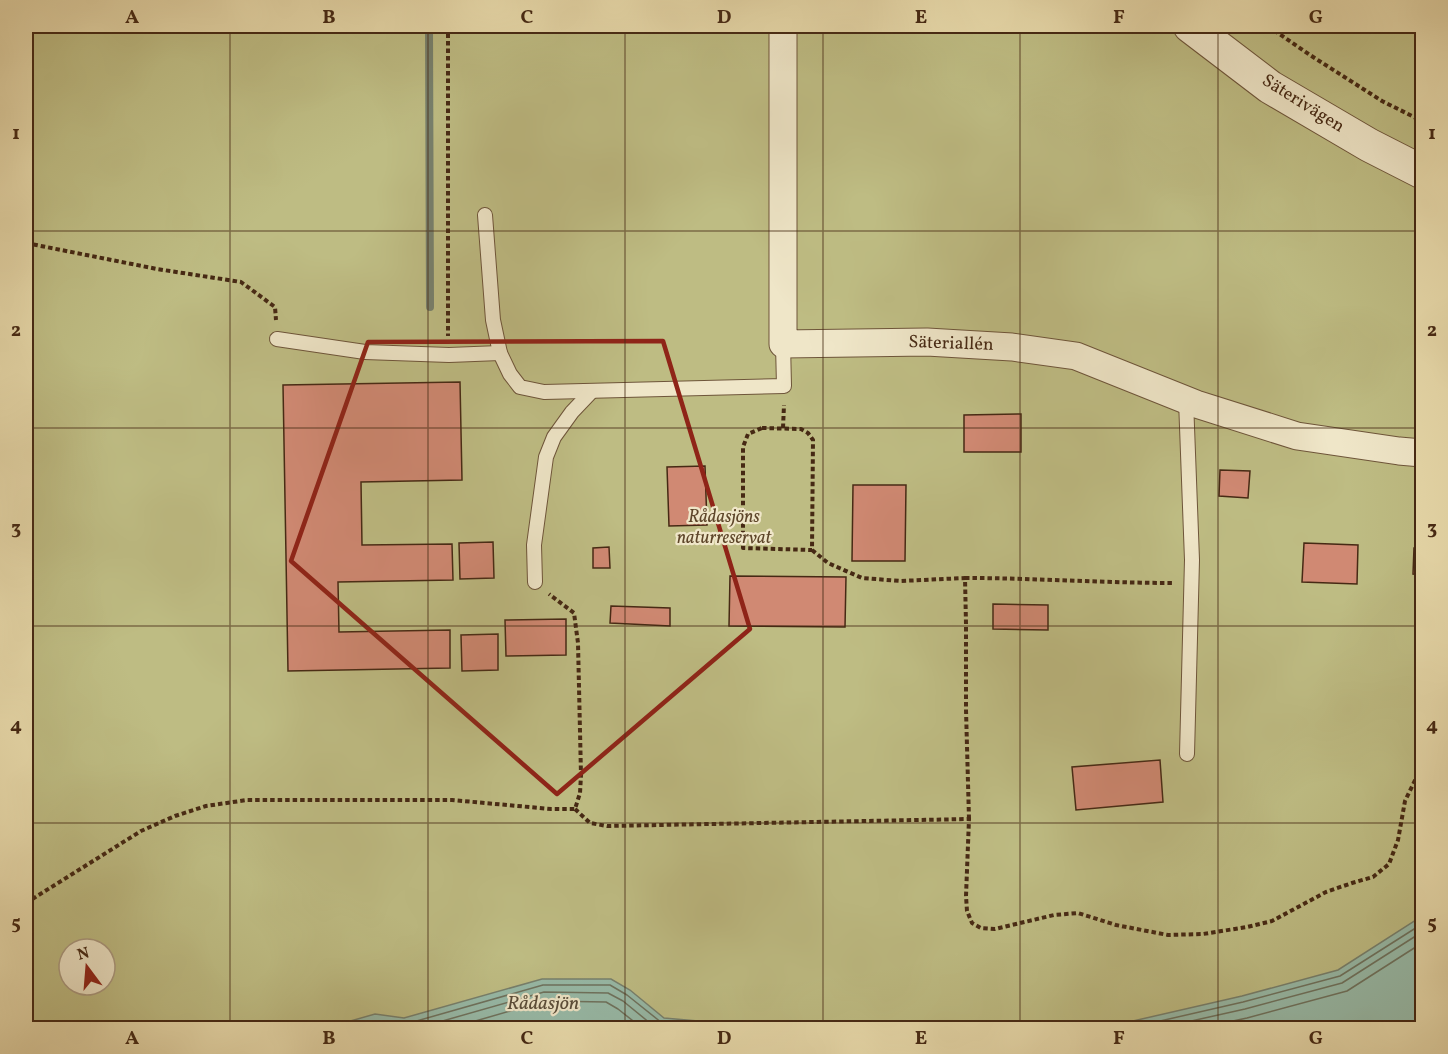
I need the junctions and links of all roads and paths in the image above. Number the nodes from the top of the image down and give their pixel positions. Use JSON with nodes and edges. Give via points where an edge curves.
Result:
{"nodes":[{"id":1,"x":448,"y":26,"type":"edge"},
{"id":2,"x":783,"y":26,"type":"edge"},
{"id":3,"x":1190,"y":26,"type":"edge"},
{"id":4,"x":1269,"y":26,"type":"edge"},
{"id":5,"x":1422,"y":121,"type":"edge"},
{"id":6,"x":1422,"y":172,"type":"edge"},
{"id":7,"x":485,"y":215,"type":"dead end"},
{"id":8,"x":26,"y":243,"type":"edge"},
{"id":9,"x":277,"y":339,"type":"joint"},
{"id":10,"x":783,"y":344,"type":"junction"},
{"id":11,"x":501,"y":353,"type":"junction"},
{"id":12,"x":449,"y":355,"type":"junction"},
{"id":13,"x":592,"y":391,"type":"junction"},
{"id":14,"x":1186,"y":400,"type":"junction"},
{"id":15,"x":1422,"y":453,"type":"edge"},
{"id":16,"x":812,"y":550,"type":"junction"},
{"id":17,"x":965,"y":578,"type":"junction"},
{"id":18,"x":535,"y":582,"type":"joint"},
{"id":19,"x":1191,"y":583,"type":"junction"},
{"id":20,"x":1187,"y":754,"type":"dead end"},
{"id":21,"x":1422,"y":766,"type":"edge"},
{"id":22,"x":575,"y":809,"type":"junction"},
{"id":23,"x":969,"y":819,"type":"junction"},
{"id":24,"x":26,"y":897,"type":"edge"},
{"id":25,"x":31,"y":899,"type":"junction"},
{"id":26,"x":26,"y":903,"type":"edge"}],
"edges":[{"from":1,"to":12,"type":"path"},
{"from":2,"to":10,"type":"street"},
{"from":3,"to":6,"type":"street","name":"Säterivägen","via":[[1270,87]]},
{"from":4,"to":5,"type":"path","via":[[1382,101]]},
{"from":7,"to":11,"type":"lane","via":[[493,320]]},
{"from":8,"to":9,"type":"path","via":[[241,282],[275,307]]},
{"from":9,"to":12,"type":"lane","via":[[365,352]]},
{"from":10,"to":13,"type":"lane","via":[[784,386]]},
{"from":10,"to":14,"type":"street","name":"Säteriallén","via":[[927,342],[1012,347],[1076,356]]},
{"from":11,"to":12,"type":"lane"},
{"from":11,"to":13,"type":"lane","via":[[520,387],[544,392]]},
{"from":13,"to":18,"type":"lane","via":[[554,437],[546,457],[534,545]]},
{"from":14,"to":15,"type":"street","name":"Säteriallén","via":[[1298,436]]},
{"from":14,"to":19,"type":"lane"},
{"from":16,"to":16,"type":"path","via":[[743,548],[743,447],[748,434],[762,428],[801,429],[813,440]]},
{"from":16,"to":17,"type":"path","via":[[828,563],[862,578]]},
{"from":17,"to":19,"type":"path"},
{"from":17,"to":23,"type":"path"},
{"from":18,"to":22,"type":"path","via":[[574,613],[581,775]]},
{"from":19,"to":20,"type":"lane"},
{"from":21,"to":23,"type":"path","via":[[1405,801],[1389,864],[1373,878],[1326,892],[1272,921],[1203,934],[1168,935],[1078,914],[1054,915],[996,929],[981,928],[972,923],[967,912]]},
{"from":22,"to":23,"type":"path","via":[[590,823],[607,826]]},
{"from":22,"to":25,"type":"path","via":[[452,800],[247,800],[206,806],[141,831]]},
{"from":24,"to":25,"type":"path"},
{"from":25,"to":26,"type":"path"}]}
